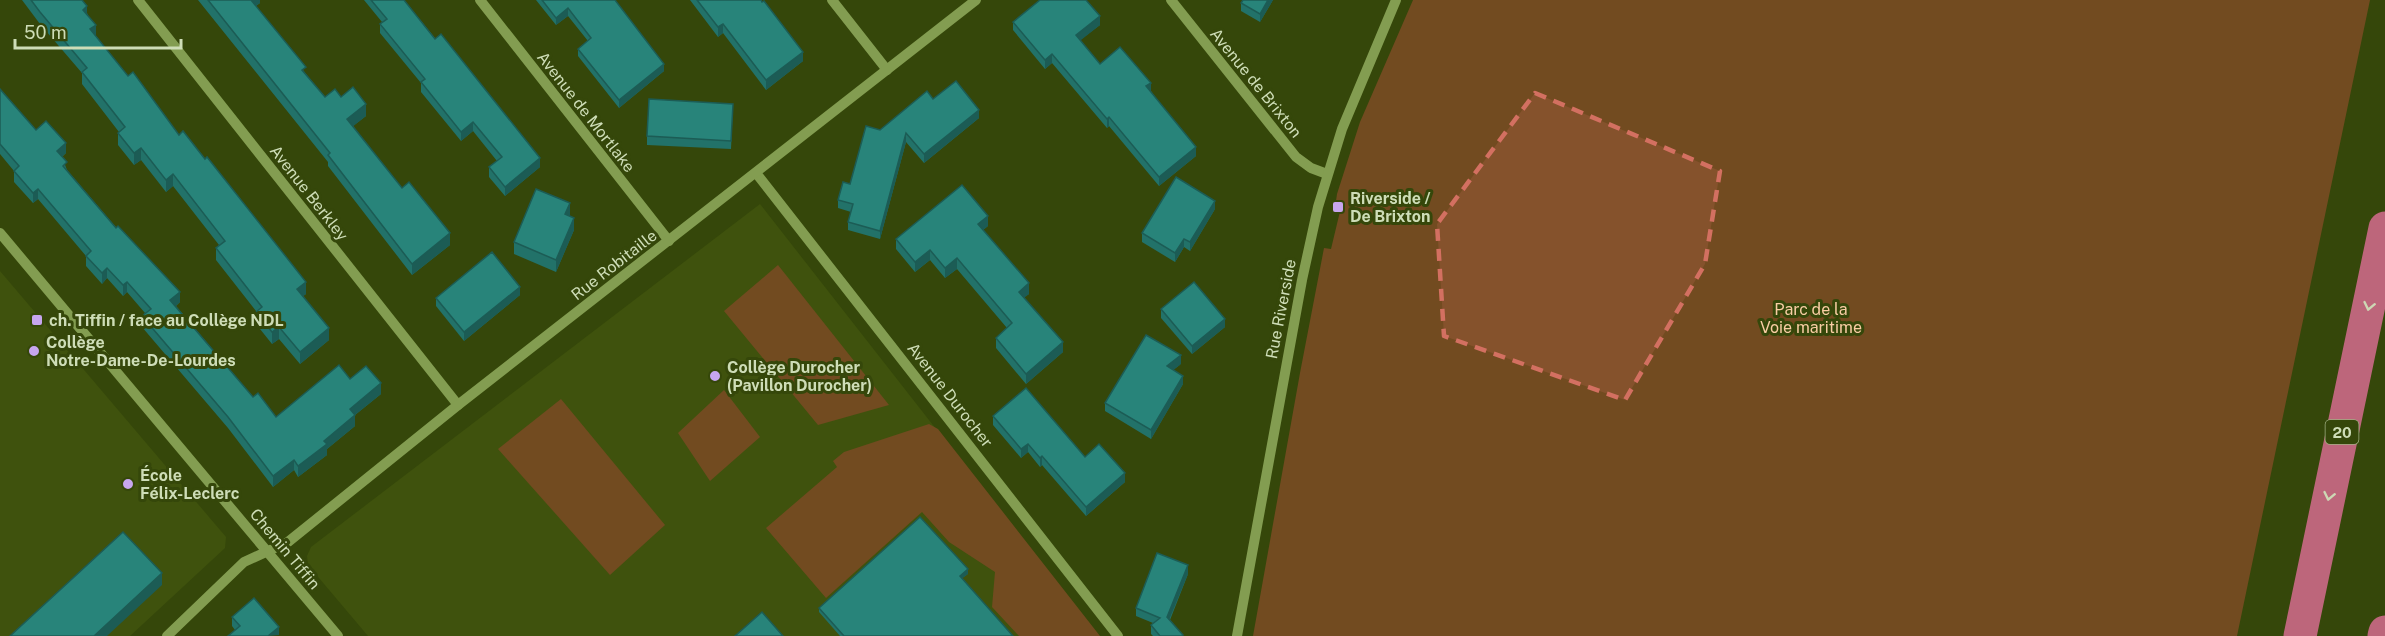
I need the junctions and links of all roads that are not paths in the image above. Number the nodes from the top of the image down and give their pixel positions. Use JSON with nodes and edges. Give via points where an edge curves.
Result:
{"nodes":[{"id":1,"x":138,"y":0,"type":"edge"},
{"id":2,"x":480,"y":0,"type":"edge"},
{"id":3,"x":832,"y":0,"type":"edge"},
{"id":4,"x":976,"y":0,"type":"edge"},
{"id":5,"x":1171,"y":0,"type":"edge"},
{"id":6,"x":1396,"y":0,"type":"edge"},
{"id":7,"x":887,"y":70,"type":"junction"},
{"id":8,"x":756,"y":173,"type":"junction"},
{"id":9,"x":1327,"y":174,"type":"junction"},
{"id":10,"x":2385,"y":228,"type":"edge"},
{"id":11,"x":0,"y":233,"type":"edge"},
{"id":12,"x":669,"y":241,"type":"junction"},
{"id":13,"x":458,"y":405,"type":"junction"},
{"id":14,"x":268,"y":552,"type":"junction"},
{"id":15,"x":167,"y":636,"type":"edge"},
{"id":16,"x":338,"y":636,"type":"edge"},
{"id":17,"x":1118,"y":636,"type":"edge"},
{"id":18,"x":1237,"y":636,"type":"edge"},
{"id":19,"x":2300,"y":636,"type":"edge"}],
"edges":[{"from":1,"to":13,"type":"street","name":"Avenue Berkley"},
{"from":2,"to":12,"type":"street","name":"Avenue de Mortlake"},
{"from":3,"to":7,"type":"street"},
{"from":4,"to":7,"type":"street","name":"Rue Robitaille"},
{"from":5,"to":9,"type":"street","name":"Avenue de Brixton","via":[[1296,157]]},
{"from":6,"to":9,"type":"street","name":"Rue Riverside"},
{"from":7,"to":8,"type":"street","name":"Rue Robitaille"},
{"from":8,"to":12,"type":"street","name":"Rue Robitaille"},
{"from":8,"to":17,"type":"street","name":"Avenue Durocher"},
{"from":9,"to":18,"type":"street","name":"Rue Riverside","via":[[1302,280]]},
{"from":10,"to":19,"type":"highway","number":"20","one_way":true},
{"from":11,"to":14,"type":"street","name":"Chemin Tiffin"},
{"from":12,"to":13,"type":"street","name":"Rue Robitaille"},
{"from":13,"to":14,"type":"street","name":"Rue Robitaille","via":[[288,542]]},
{"from":14,"to":15,"type":"street","name":"Rue Robitaille","via":[[244,562]]},
{"from":14,"to":16,"type":"street","name":"Chemin Tiffin"}]}
